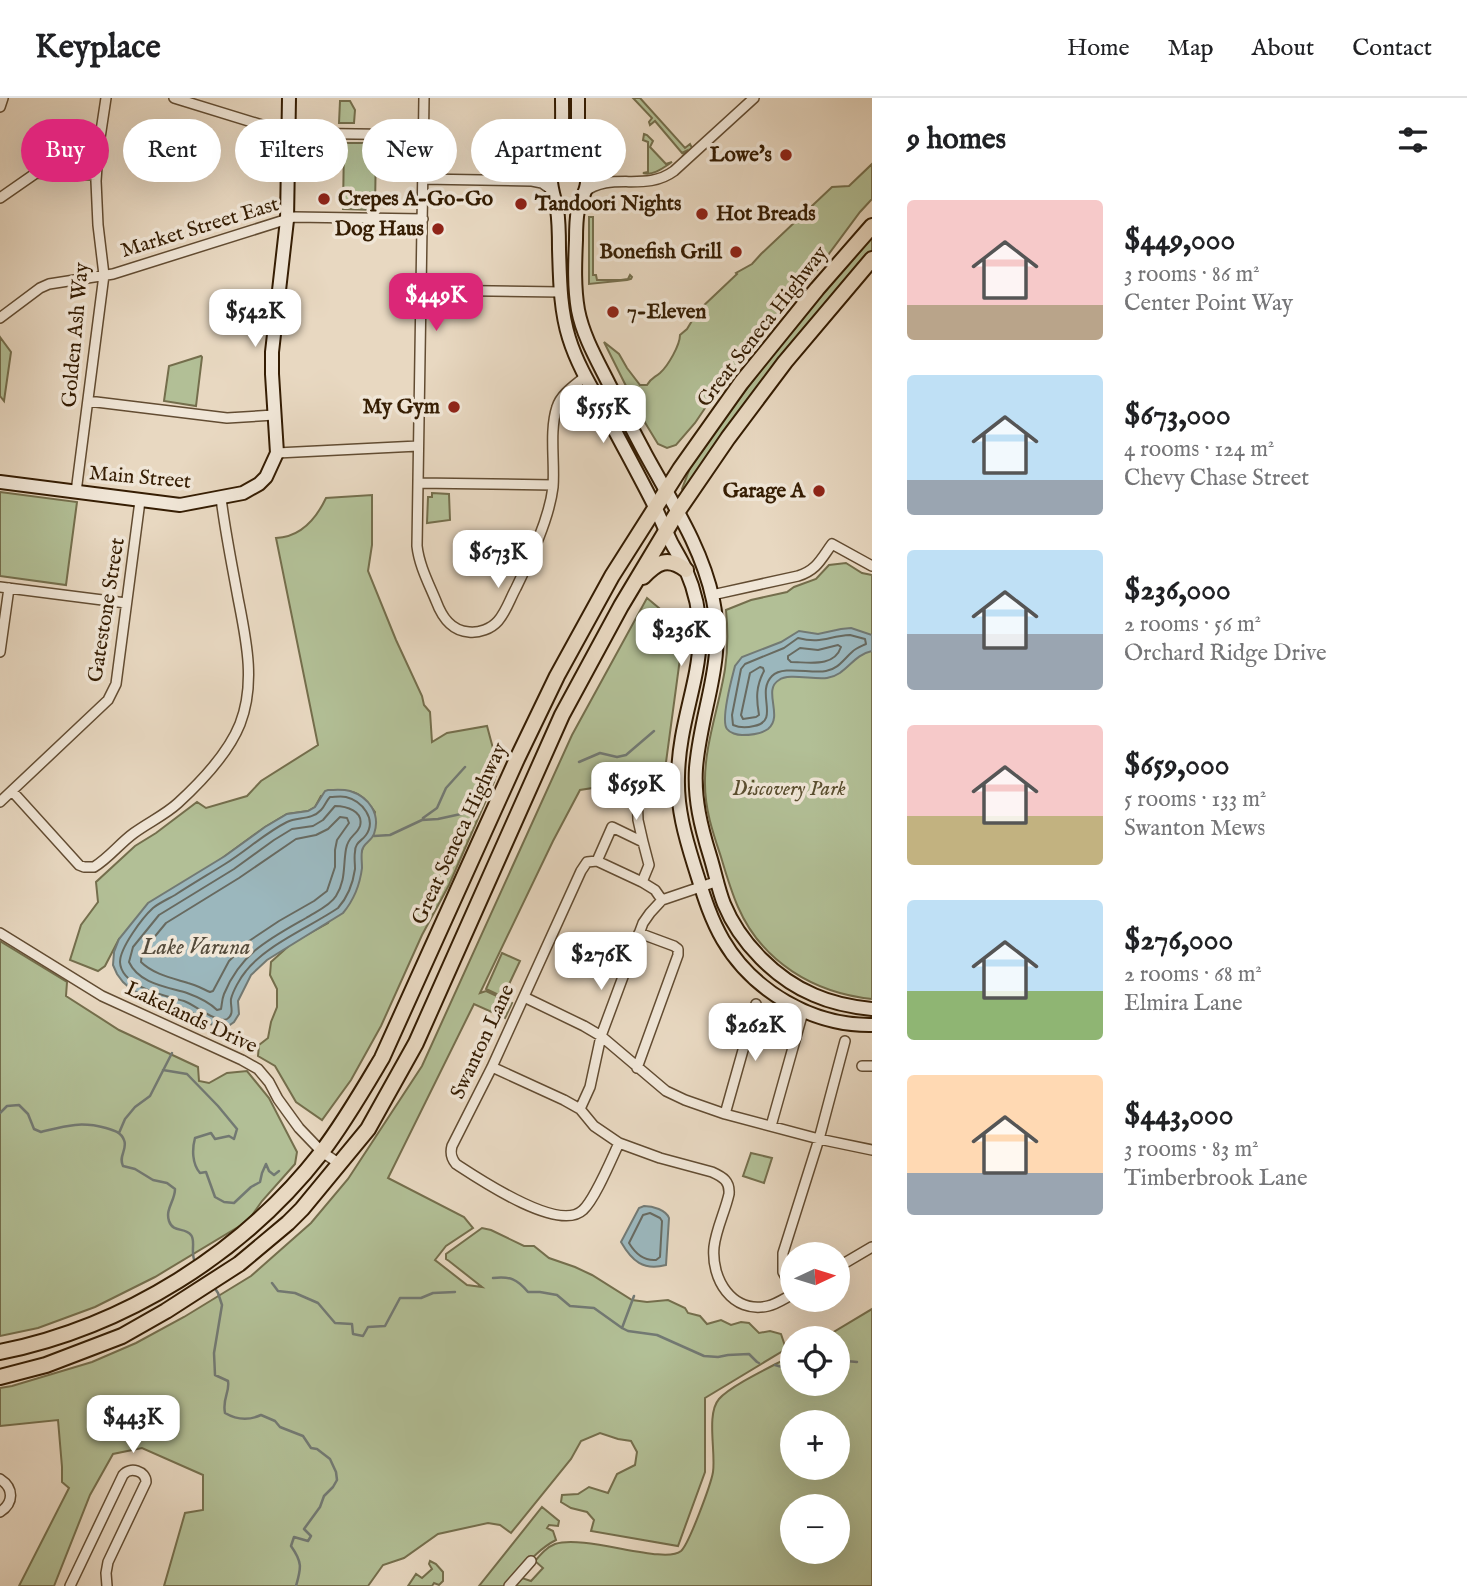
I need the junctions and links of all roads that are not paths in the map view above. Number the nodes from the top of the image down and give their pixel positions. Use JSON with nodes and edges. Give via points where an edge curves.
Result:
{"nodes":[{"id":1,"x":3,"y":98,"type":"edge"},
{"id":2,"x":106,"y":98,"type":"edge"},
{"id":3,"x":174,"y":98,"type":"edge"},
{"id":4,"x":289,"y":98,"type":"edge"},
{"id":5,"x":424,"y":98,"type":"edge"},
{"id":6,"x":562,"y":98,"type":"edge"},
{"id":7,"x":578,"y":98,"type":"edge"},
{"id":8,"x":754,"y":98,"type":"edge"},
{"id":9,"x":0,"y":107,"type":"edge"},
{"id":10,"x":103,"y":119,"type":"edge"},
{"id":11,"x":242,"y":119,"type":"edge"},
{"id":12,"x":288,"y":119,"type":"edge"},
{"id":13,"x":424,"y":119,"type":"edge"},
{"id":14,"x":562,"y":119,"type":"edge"},
{"id":15,"x":578,"y":119,"type":"edge"},
{"id":16,"x":23,"y":182,"type":"edge"},
{"id":17,"x":96,"y":182,"type":"edge"},
{"id":18,"x":287,"y":182,"type":"edge"},
{"id":19,"x":423,"y":182,"type":"edge"},
{"id":20,"x":540,"y":182,"type":"edge"},
{"id":21,"x":550,"y":182,"type":"edge"},
{"id":22,"x":587,"y":182,"type":"edge"},
{"id":23,"x":618,"y":182,"type":"edge"},
{"id":24,"x":626,"y":182,"type":"edge"},
{"id":25,"x":552,"y":190,"type":"junction"},
{"id":26,"x":582,"y":194,"type":"junction"},
{"id":27,"x":0,"y":198,"type":"edge"},
{"id":28,"x":423,"y":219,"type":"junction"},
{"id":29,"x":287,"y":220,"type":"junction"},
{"id":30,"x":872,"y":226,"type":"edge"},
{"id":31,"x":872,"y":259,"type":"edge"},
{"id":32,"x":104,"y":275,"type":"junction"},
{"id":33,"x":422,"y":290,"type":"junction"},
{"id":34,"x":560,"y":292,"type":"junction"},
{"id":35,"x":0,"y":318,"type":"edge"},
{"id":36,"x":586,"y":376,"type":"junction"},
{"id":37,"x":593,"y":389,"type":"junction"},
{"id":38,"x":570,"y":390,"type":"junction"},
{"id":39,"x":88,"y":401,"type":"junction"},
{"id":40,"x":274,"y":415,"type":"junction"},
{"id":41,"x":418,"y":446,"type":"junction"},
{"id":42,"x":277,"y":453,"type":"junction"},
{"id":43,"x":0,"y":482,"type":"edge"},
{"id":44,"x":418,"y":483,"type":"junction"},
{"id":45,"x":553,"y":485,"type":"junction"},
{"id":46,"x":667,"y":491,"type":"junction"},
{"id":47,"x":76,"y":492,"type":"junction"},
{"id":48,"x":221,"y":498,"type":"junction"},
{"id":49,"x":141,"y":501,"type":"junction"},
{"id":50,"x":656,"y":508,"type":"junction"},
{"id":51,"x":678,"y":511,"type":"junction"},
{"id":52,"x":666,"y":530,"type":"junction"},
{"id":53,"x":872,"y":566,"type":"edge"},
{"id":54,"x":686,"y":570,"type":"junction"},
{"id":55,"x":5,"y":588,"type":"edge"},
{"id":56,"x":712,"y":595,"type":"junction"},
{"id":57,"x":126,"y":603,"type":"junction"},
{"id":58,"x":621,"y":606,"type":"junction"},
{"id":59,"x":0,"y":652,"type":"edge"},
{"id":60,"x":12,"y":791,"type":"junction"},
{"id":61,"x":636,"y":794,"type":"dead end"},
{"id":62,"x":0,"y":802,"type":"edge"},
{"id":63,"x":643,"y":842,"type":"junction"},
{"id":64,"x":597,"y":861,"type":"junction"},
{"id":65,"x":718,"y":881,"type":"junction"},
{"id":66,"x":642,"y":882,"type":"junction"},
{"id":67,"x":701,"y":886,"type":"junction"},
{"id":68,"x":662,"y":900,"type":"junction"},
{"id":69,"x":0,"y":933,"type":"edge"},
{"id":70,"x":639,"y":933,"type":"junction"},
{"id":71,"x":524,"y":997,"type":"junction"},
{"id":72,"x":756,"y":1004,"type":"dead end"},
{"id":73,"x":872,"y":1009,"type":"edge"},
{"id":74,"x":803,"y":1012,"type":"junction"},
{"id":75,"x":872,"y":1025,"type":"edge"},
{"id":76,"x":601,"y":1036,"type":"junction"},
{"id":77,"x":845,"y":1041,"type":"dead end"},
{"id":78,"x":492,"y":1067,"type":"junction"},
{"id":79,"x":637,"y":1068,"type":"junction"},
{"id":80,"x":580,"y":1109,"type":"junction"},
{"id":81,"x":725,"y":1114,"type":"junction"},
{"id":82,"x":771,"y":1126,"type":"junction"},
{"id":83,"x":819,"y":1139,"type":"junction"},
{"id":84,"x":619,"y":1143,"type":"junction"},
{"id":85,"x":872,"y":1150,"type":"edge"},
{"id":86,"x":322,"y":1152,"type":"junction"},
{"id":87,"x":340,"y":1164,"type":"junction"},
{"id":88,"x":786,"y":1242,"type":"edge"},
{"id":89,"x":872,"y":1247,"type":"edge"},
{"id":90,"x":850,"y":1260,"type":"edge"},
{"id":91,"x":780,"y":1302,"type":"edge"},
{"id":92,"x":0,"y":1352,"type":"edge"},
{"id":93,"x":0,"y":1377,"type":"edge"},
{"id":94,"x":0,"y":1479,"type":"edge"},
{"id":95,"x":0,"y":1512,"type":"edge"},
{"id":96,"x":531,"y":1561,"type":"dead end"},
{"id":97,"x":70,"y":1586,"type":"edge"},
{"id":98,"x":107,"y":1586,"type":"edge"},
{"id":99,"x":509,"y":1586,"type":"edge"}],
"edges":[{"from":1,"to":9,"type":"street"},
{"from":2,"to":10,"type":"street","name":"Golden Ash Way"},
{"from":3,"to":11,"type":"street"},
{"from":4,"to":12,"type":"street"},
{"from":5,"to":13,"type":"street"},
{"from":6,"to":14,"type":"street"},
{"from":7,"to":15,"type":"street"},
{"from":8,"to":24,"type":"street","via":[[664,178]]},
{"from":16,"to":27,"type":"street"},
{"from":17,"to":32,"type":"street","name":"Golden Ash Way"},
{"from":18,"to":29,"type":"street"},
{"from":19,"to":28,"type":"street"},
{"from":20,"to":25,"type":"street"},
{"from":21,"to":25,"type":"street"},
{"from":22,"to":26,"type":"street"},
{"from":23,"to":26,"type":"street","via":[[596,185]]},
{"from":25,"to":26,"type":"street","via":[[566,200]]},
{"from":25,"to":34,"type":"street"},
{"from":26,"to":46,"type":"street","via":[[575,262],[581,323]]},
{"from":28,"to":29,"type":"street","name":"Market Street East"},
{"from":28,"to":33,"type":"street"},
{"from":29,"to":32,"type":"street","name":"Market Street East"},
{"from":29,"to":40,"type":"street","via":[[272,352]]},
{"from":30,"to":46,"type":"main road","name":"Great Seneca Highway","via":[[741,383]]},
{"from":31,"to":51,"type":"main road","name":"Great Seneca Highway","via":[[785,362]]},
{"from":32,"to":35,"type":"street","name":"Market Street East","via":[[49,284]]},
{"from":32,"to":39,"type":"street","name":"Golden Ash Way"},
{"from":33,"to":34,"type":"street"},
{"from":33,"to":41,"type":"street"},
{"from":34,"to":36,"type":"street","via":[[568,334]]},
{"from":36,"to":37,"type":"street"},
{"from":36,"to":38,"type":"street"},
{"from":37,"to":38,"type":"street"},
{"from":37,"to":50,"type":"street"},
{"from":38,"to":45,"type":"street","via":[[559,401],[555,415]]},
{"from":39,"to":40,"type":"street","via":[[227,418]]},
{"from":39,"to":47,"type":"street","name":"Golden Ash Way"},
{"from":40,"to":42,"type":"street"},
{"from":41,"to":42,"type":"street"},
{"from":41,"to":44,"type":"street"},
{"from":42,"to":48,"type":"street","name":"Main Street","via":[[259,484]]},
{"from":43,"to":47,"type":"street","name":"Main Street"},
{"from":44,"to":45,"type":"street"},
{"from":44,"to":45,"type":"street","via":[[417,546],[422,565],[445,620],[471,632],[492,626],[502,615],[535,546]]},
{"from":46,"to":50,"type":"main road","name":"Great Seneca Highway"},
{"from":46,"to":51,"type":"street"},
{"from":47,"to":49,"type":"street","name":"Main Street"},
{"from":48,"to":49,"type":"street","name":"Main Street","via":[[180,505]]},
{"from":48,"to":60,"type":"street","via":[[248,661],[243,715],[228,746],[178,804],[94,867],[79,865]]},
{"from":49,"to":57,"type":"street","name":"Gatestone Street"},
{"from":50,"to":52,"type":"street"},
{"from":50,"to":86,"type":"main road","name":"Great Seneca Highway","via":[[557,676],[382,1058]]},
{"from":51,"to":52,"type":"main road","name":"Great Seneca Highway"},
{"from":51,"to":56,"type":"street"},
{"from":52,"to":54,"type":"street"},
{"from":52,"to":58,"type":"main road","name":"Great Seneca Highway"},
{"from":53,"to":56,"type":"street","via":[[832,544],[809,573]]},
{"from":54,"to":58,"type":"main road","via":[[670,562],[654,565]]},
{"from":54,"to":67,"type":"street","via":[[701,637],[678,789],[681,819]]},
{"from":55,"to":57,"type":"street"},
{"from":55,"to":59,"type":"street"},
{"from":56,"to":65,"type":"street","via":[[717,649],[698,749],[696,790],[702,830]]},
{"from":57,"to":60,"type":"street","name":"Gatestone Street","via":[[116,684],[108,701]]},
{"from":58,"to":87,"type":"main road","name":"Great Seneca Highway","via":[[562,715],[416,1043],[368,1129]]},
{"from":60,"to":62,"type":"street","name":"Gatestone Street"},
{"from":61,"to":63,"type":"street"},
{"from":63,"to":64,"type":"street","via":[[612,827]]},
{"from":63,"to":66,"type":"street","via":[[649,864]]},
{"from":64,"to":66,"type":"street"},
{"from":64,"to":71,"type":"street","name":"Swanton Lane","via":[[587,862],[580,871]]},
{"from":65,"to":67,"type":"street"},
{"from":65,"to":73,"type":"street","via":[[735,926],[784,978],[813,995]]},
{"from":66,"to":68,"type":"street"},
{"from":67,"to":68,"type":"street"},
{"from":67,"to":74,"type":"street","via":[[712,920],[736,958],[768,990]]},
{"from":68,"to":70,"type":"street"},
{"from":69,"to":86,"type":"street","name":"Lakelands Drive","via":[[102,996],[258,1069],[299,1128]]},
{"from":70,"to":76,"type":"street"},
{"from":70,"to":79,"type":"street","via":[[674,946],[678,955]]},
{"from":71,"to":76,"type":"street"},
{"from":71,"to":78,"type":"street","name":"Swanton Lane"},
{"from":72,"to":81,"type":"street"},
{"from":74,"to":75,"type":"street"},
{"from":74,"to":82,"type":"street"},
{"from":76,"to":79,"type":"street"},
{"from":76,"to":80,"type":"street","via":[[590,1087]]},
{"from":77,"to":83,"type":"street"},
{"from":78,"to":80,"type":"street"},
{"from":78,"to":84,"type":"street","name":"Swanton Lane","via":[[451,1152],[456,1164],[506,1195],[564,1217],[582,1212]]},
{"from":79,"to":81,"type":"street","via":[[666,1091]]},
{"from":80,"to":84,"type":"street","via":[[594,1126]]},
{"from":81,"to":82,"type":"street"},
{"from":82,"to":83,"type":"street"},
{"from":83,"to":85,"type":"street"},
{"from":83,"to":88,"type":"street"},
{"from":84,"to":91,"type":"street","via":[[712,1172],[727,1181],[729,1194],[714,1250],[724,1290],[747,1306],[766,1307]]},
{"from":86,"to":87,"type":"street","name":"Lakelands Drive"},
{"from":86,"to":92,"type":"main road","name":"Great Seneca Highway","via":[[267,1213],[162,1291],[78,1329]]},
{"from":87,"to":93,"type":"main road","name":"Great Seneca Highway","via":[[288,1223],[239,1264],[166,1311],[93,1348]]},
{"from":89,"to":90,"type":"street"},
{"from":94,"to":95,"type":"street","via":[[11,1496]]},
{"from":96,"to":99,"type":"street"},
{"from":97,"to":98,"type":"street","via":[[123,1475],[130,1470],[143,1474],[146,1482],[108,1562]]}]}
